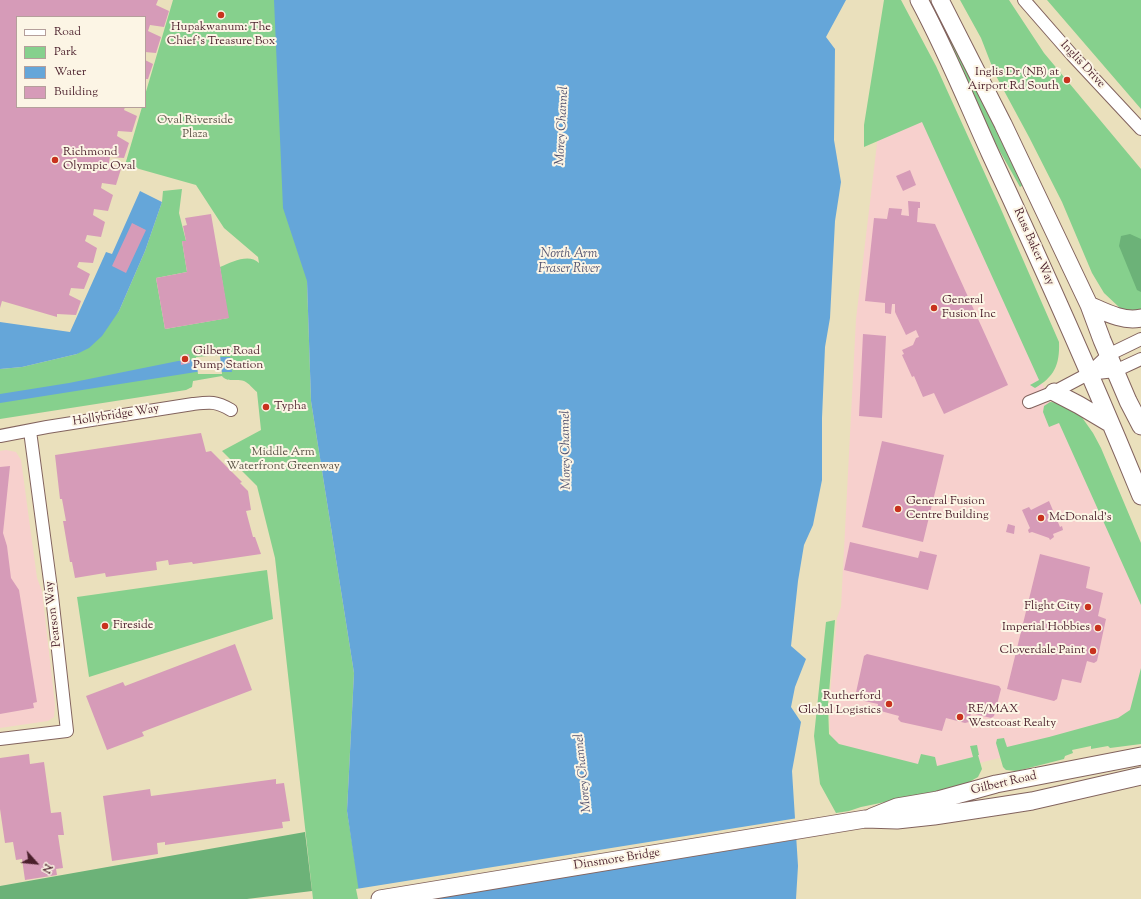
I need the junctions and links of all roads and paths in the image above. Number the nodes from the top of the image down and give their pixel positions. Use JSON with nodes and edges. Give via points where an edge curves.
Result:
{"nodes":[{"id":1,"x":919,"y":0,"type":"edge"},
{"id":2,"x":940,"y":0,"type":"edge"},
{"id":3,"x":1024,"y":0,"type":"edge"},
{"id":4,"x":1141,"y":129,"type":"edge"},
{"id":5,"x":1089,"y":305,"type":"junction"},
{"id":6,"x":1141,"y":318,"type":"edge"},
{"id":7,"x":1141,"y":339,"type":"edge"},
{"id":8,"x":1108,"y":355,"type":"junction"},
{"id":9,"x":1141,"y":360,"type":"edge"},
{"id":10,"x":1115,"y":370,"type":"junction"},
{"id":11,"x":1088,"y":374,"type":"junction"},
{"id":12,"x":1054,"y":392,"type":"junction"},
{"id":13,"x":1029,"y":402,"type":"dead end"},
{"id":14,"x":231,"y":410,"type":"dead end"},
{"id":15,"x":1111,"y":424,"type":"junction"},
{"id":16,"x":1141,"y":426,"type":"edge"},
{"id":17,"x":30,"y":431,"type":"junction"},
{"id":18,"x":0,"y":436,"type":"edge"},
{"id":19,"x":1141,"y":496,"type":"edge"},
{"id":20,"x":0,"y":739,"type":"edge"},
{"id":21,"x":1141,"y":756,"type":"edge"},
{"id":22,"x":1141,"y":776,"type":"edge"},
{"id":23,"x":1133,"y":780,"type":"edge"},
{"id":24,"x":861,"y":820,"type":"junction"},
{"id":25,"x":380,"y":899,"type":"edge"}],
"edges":[{"from":1,"to":11,"type":"main road","name":"Russ Baker Way","via":[[1005,185]]},
{"from":2,"to":5,"type":"main road","name":"Russ Baker Way","via":[[1003,124]]},
{"from":3,"to":4,"type":"street","name":"Inglis Drive"},
{"from":5,"to":6,"type":"main road","via":[[1126,319]]},
{"from":5,"to":8,"type":"main road","name":"Russ Baker Way"},
{"from":7,"to":8,"type":"street"},
{"from":8,"to":10,"type":"main road","name":"Russ Baker Way"},
{"from":8,"to":11,"type":"street"},
{"from":9,"to":10,"type":"street"},
{"from":10,"to":11,"type":"street"},
{"from":10,"to":16,"type":"main road","name":"Russ Baker Way"},
{"from":11,"to":12,"type":"street"},
{"from":11,"to":15,"type":"main road","name":"Russ Baker Way"},
{"from":12,"to":13,"type":"street"},
{"from":12,"to":15,"type":"main road"},
{"from":14,"to":17,"type":"street","name":"Hollybridge Way","via":[[213,402]]},
{"from":15,"to":19,"type":"main road","name":"Russ Baker Way"},
{"from":17,"to":18,"type":"street","name":"Hollybridge Way"},
{"from":17,"to":20,"type":"street","name":"Pearson Way","via":[[67,731]]},
{"from":21,"to":24,"type":"main road","name":"Gilbert Road","via":[[996,784],[938,800],[897,807]]},
{"from":22,"to":23,"type":"main road","name":"Gilbert Road"},
{"from":23,"to":24,"type":"main road","name":"Gilbert Road","via":[[1032,801],[934,816]]},
{"from":24,"to":25,"type":"main road","name":"Dinsmore Bridge"}]}
